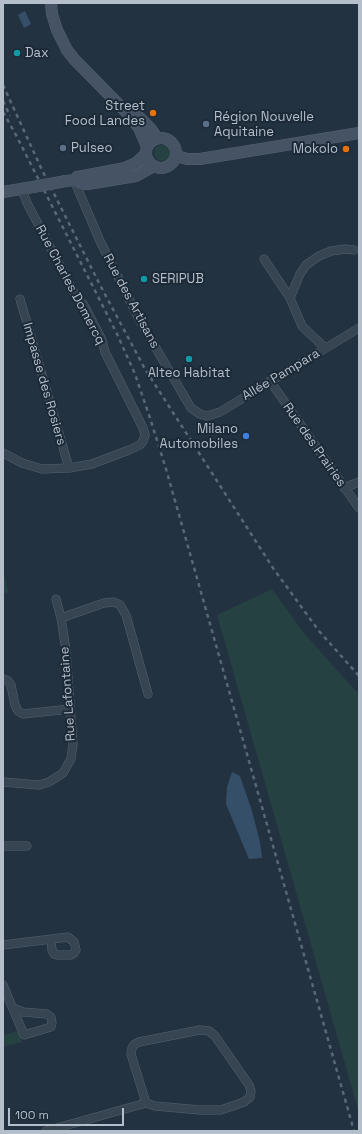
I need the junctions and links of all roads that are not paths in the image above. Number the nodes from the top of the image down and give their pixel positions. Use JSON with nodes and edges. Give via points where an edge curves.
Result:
{"nodes":[{"id":1,"x":51,"y":3,"type":"edge"},
{"id":2,"x":58,"y":3,"type":"edge"},
{"id":3,"x":359,"y":133,"type":"edge"},
{"id":4,"x":157,"y":138,"type":"junction"},
{"id":5,"x":147,"y":151,"type":"junction"},
{"id":6,"x":177,"y":156,"type":"junction"},
{"id":7,"x":154,"y":166,"type":"junction"},
{"id":8,"x":74,"y":180,"type":"junction"},
{"id":9,"x":27,"y":188,"type":"junction"},
{"id":10,"x":3,"y":192,"type":"edge"},
{"id":11,"x":354,"y":250,"type":"dead end"},
{"id":12,"x":264,"y":259,"type":"dead end"},
{"id":13,"x":290,"y":298,"type":"junction"},
{"id":14,"x":20,"y":299,"type":"dead end"},
{"id":15,"x":359,"y":328,"type":"edge"},
{"id":16,"x":325,"y":348,"type":"junction"},
{"id":17,"x":270,"y":381,"type":"junction"},
{"id":18,"x":200,"y":414,"type":"joint"},
{"id":19,"x":3,"y":453,"type":"edge"},
{"id":20,"x":69,"y":468,"type":"junction"},
{"id":21,"x":359,"y":482,"type":"edge"},
{"id":22,"x":344,"y":488,"type":"junction"},
{"id":23,"x":359,"y":508,"type":"edge"},
{"id":24,"x":56,"y":599,"type":"dead end"},
{"id":25,"x":61,"y":618,"type":"junction"},
{"id":26,"x":4,"y":680,"type":"dead end"},
{"id":27,"x":148,"y":694,"type":"dead end"},
{"id":28,"x":70,"y":709,"type":"junction"},
{"id":29,"x":3,"y":782,"type":"edge"},
{"id":30,"x":3,"y":846,"type":"edge"},
{"id":31,"x":27,"y":846,"type":"dead end"},
{"id":32,"x":51,"y":940,"type":"dead end"},
{"id":33,"x":3,"y":946,"type":"edge"},
{"id":34,"x":3,"y":984,"type":"edge"},
{"id":35,"x":14,"y":1008,"type":"junction"},
{"id":36,"x":146,"y":1103,"type":"junction"},
{"id":37,"x":46,"y":1131,"type":"edge"}],
"edges":[{"from":1,"to":5,"type":"main road","via":[[57,30],[67,50],[129,115],[139,128]]},
{"from":2,"to":4,"type":"main road","via":[[63,28],[75,52]]},
{"from":3,"to":6,"type":"main road","via":[[200,159]]},
{"from":4,"to":5,"type":"main road","via":[[151,141]]},
{"from":4,"to":6,"type":"main road","via":[[173,142]]},
{"from":5,"to":7,"type":"main road","via":[[147,159]]},
{"from":5,"to":8,"type":"main road","via":[[136,163],[125,168],[77,177]]},
{"from":6,"to":7,"type":"main road","via":[[168,167]]},
{"from":7,"to":8,"type":"main road","via":[[136,176],[88,184]]},
{"from":8,"to":9,"type":"main road","bridge":true},
{"from":8,"to":18,"type":"street","name":"Rue des Artisans","via":[[100,242],[140,321],[191,408]]},
{"from":9,"to":10,"type":"main road"},
{"from":9,"to":20,"type":"street","name":"Rue Charles Domercq","via":[[27,203],[102,340],[105,352],[145,435],[140,445],[108,459]]},
{"from":11,"to":13,"type":"street","via":[[332,250],[306,265]]},
{"from":12,"to":13,"type":"street"},
{"from":13,"to":16,"type":"street","via":[[302,326]]},
{"from":14,"to":20,"type":"street","name":"Impasse des Rosiers"},
{"from":15,"to":16,"type":"street","name":"Allée Pampara"},
{"from":16,"to":17,"type":"street","name":"Allée Pampara"},
{"from":17,"to":18,"type":"street","name":"Allée Pampara","via":[[220,412],[207,416]]},
{"from":17,"to":22,"type":"street","name":"Rue des Prairies"},
{"from":19,"to":20,"type":"street","via":[[22,463],[42,469]]},
{"from":21,"to":22,"type":"street"},
{"from":22,"to":23,"type":"street","name":"Rue des Prairies"},
{"from":24,"to":25,"type":"street","name":"Rue Lafontaine"},
{"from":25,"to":27,"type":"street","via":[[104,603],[114,602],[120,605],[126,615]]},
{"from":25,"to":28,"type":"street","name":"Rue Lafontaine"},
{"from":26,"to":28,"type":"street","via":[[11,685],[15,705],[23,714]]},
{"from":28,"to":29,"type":"street","name":"Rue Lafontaine","via":[[73,744],[71,759],[62,773],[50,782],[39,785]]},
{"from":30,"to":31,"type":"street"},
{"from":32,"to":33,"type":"street"},
{"from":34,"to":35,"type":"street"},
{"from":35,"to":35,"type":"street","via":[[24,1035],[51,1027],[51,1017],[47,1014],[23,1012]]},
{"from":36,"to":36,"type":"street","via":[[215,1111],[244,1102],[252,1091],[215,1036],[209,1031],[200,1030],[139,1042],[132,1048],[131,1054]]},
{"from":36,"to":37,"type":"street"}]}
